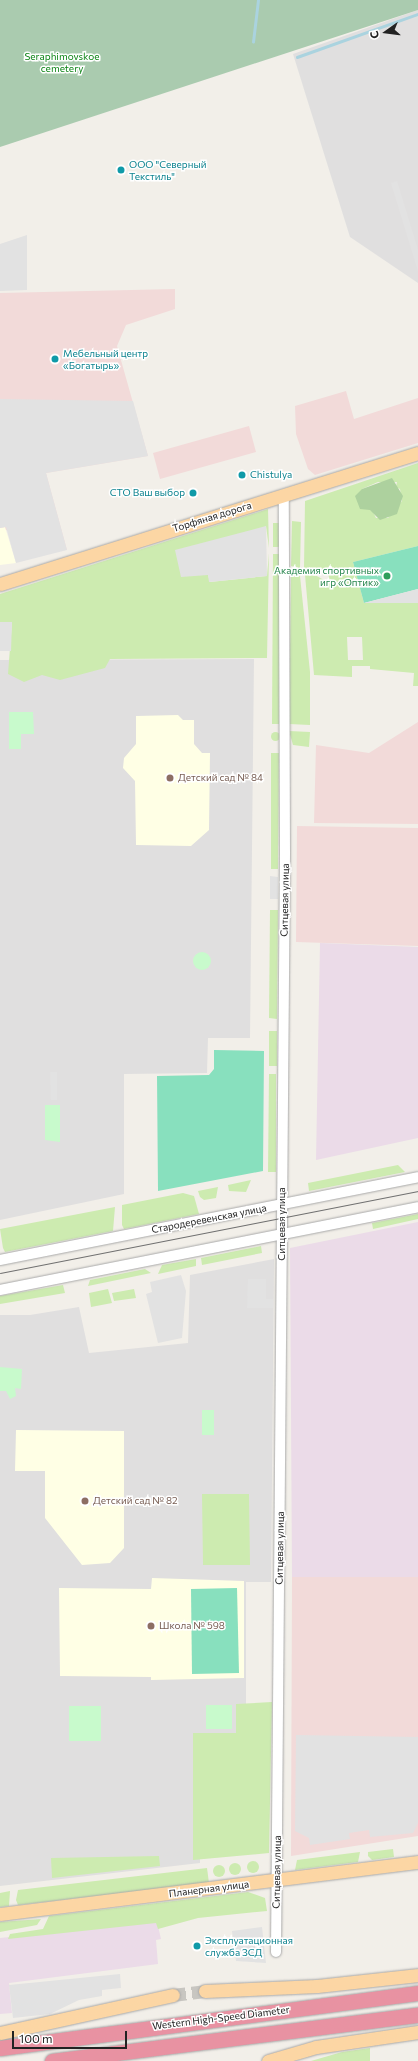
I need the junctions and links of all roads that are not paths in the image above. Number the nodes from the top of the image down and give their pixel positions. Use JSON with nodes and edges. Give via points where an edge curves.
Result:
{"nodes":[{"id":1,"x":418,"y":453,"type":"edge"},
{"id":2,"x":284,"y":495,"type":"junction"},
{"id":3,"x":2,"y":582,"type":"edge"},
{"id":4,"x":418,"y":1177,"type":"edge"},
{"id":5,"x":282,"y":1205,"type":"junction"},
{"id":6,"x":418,"y":1207,"type":"edge"},
{"id":7,"x":282,"y":1235,"type":"junction"},
{"id":8,"x":0,"y":1260,"type":"edge"},
{"id":9,"x":0,"y":1290,"type":"edge"},
{"id":10,"x":418,"y":1862,"type":"edge"},
{"id":11,"x":277,"y":1881,"type":"junction"},
{"id":12,"x":0,"y":1914,"type":"edge"},
{"id":13,"x":276,"y":1952,"type":"dead end"},
{"id":14,"x":418,"y":1975,"type":"edge"},
{"id":15,"x":205,"y":1991,"type":"tunnel mouth"},
{"id":16,"x":418,"y":1993,"type":"edge"},
{"id":17,"x":173,"y":1995,"type":"tunnel mouth"},
{"id":18,"x":418,"y":2015,"type":"edge"},
{"id":19,"x":418,"y":2032,"type":"edge"},
{"id":20,"x":0,"y":2037,"type":"edge"},
{"id":21,"x":52,"y":2061,"type":"edge"},
{"id":22,"x":268,"y":2061,"type":"edge"}],
"edges":[{"from":1,"to":2,"type":"main road","name":"Торфяная дорога"},
{"from":2,"to":3,"type":"main road","name":"Торфяная дорога"},
{"from":2,"to":5,"type":"street","name":"Ситцевая улица"},
{"from":4,"to":5,"type":"street","name":"Стародеревенская улица"},
{"from":5,"to":7,"type":"street","name":"Ситцевая улица"},
{"from":5,"to":8,"type":"street","name":"Стародеревенская улица"},
{"from":6,"to":7,"type":"street"},
{"from":7,"to":9,"type":"street"},
{"from":7,"to":11,"type":"street","name":"Ситцевая улица"},
{"from":10,"to":11,"type":"main road","name":"Планерная улица"},
{"from":11,"to":12,"type":"main road","name":"Планерная улица"},
{"from":11,"to":13,"type":"street","name":"Ситцевая улица"},
{"from":14,"to":15,"type":"main road","via":[[317,1986]]},
{"from":16,"to":20,"type":"highway","name":"Western High-Speed Diameter"},
{"from":17,"to":20,"type":"main road"},
{"from":18,"to":21,"type":"highway","name":"Western High-Speed Diameter"},
{"from":19,"to":22,"type":"main road","via":[[316,2047]]}]}
